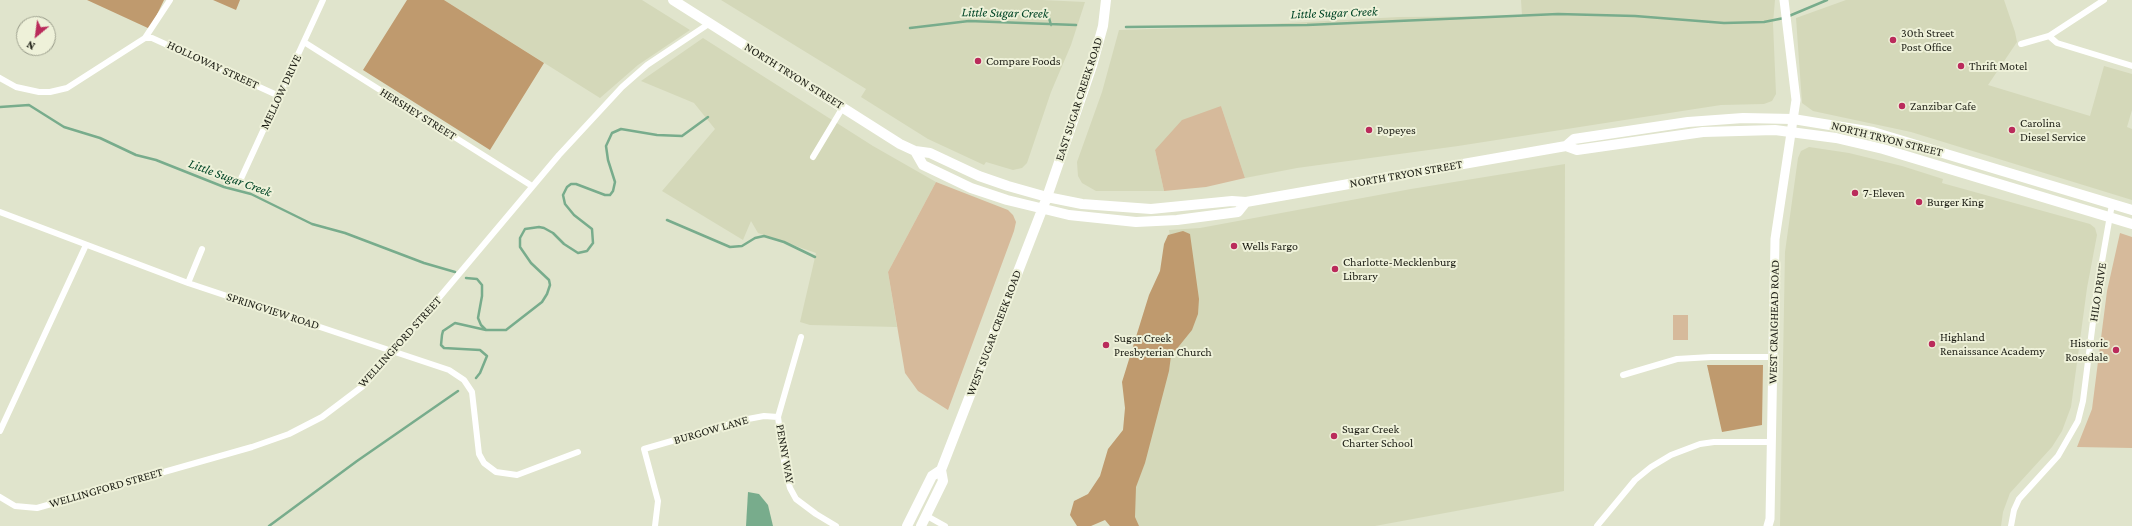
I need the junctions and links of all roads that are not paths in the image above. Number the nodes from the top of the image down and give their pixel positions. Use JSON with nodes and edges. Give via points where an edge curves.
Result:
{"nodes":[{"id":1,"x":170,"y":0,"type":"edge"},
{"id":2,"x":324,"y":0,"type":"edge"},
{"id":3,"x":674,"y":0,"type":"edge"},
{"id":4,"x":1106,"y":0,"type":"edge"},
{"id":5,"x":2104,"y":0,"type":"edge"},
{"id":6,"x":1784,"y":1,"type":"edge"},
{"id":7,"x":710,"y":23,"type":"junction"},
{"id":8,"x":2049,"y":36,"type":"junction"},
{"id":9,"x":145,"y":38,"type":"junction"},
{"id":10,"x":304,"y":42,"type":"junction"},
{"id":11,"x":2021,"y":44,"type":"dead end"},
{"id":12,"x":2132,"y":66,"type":"edge"},
{"id":13,"x":0,"y":78,"type":"edge"},
{"id":14,"x":279,"y":96,"type":"junction"},
{"id":15,"x":843,"y":107,"type":"junction"},
{"id":16,"x":1793,"y":119,"type":"junction"},
{"id":17,"x":1791,"y":132,"type":"junction"},
{"id":18,"x":1566,"y":146,"type":"junction"},
{"id":19,"x":915,"y":151,"type":"junction"},
{"id":20,"x":813,"y":157,"type":"dead end"},
{"id":21,"x":239,"y":183,"type":"dead end"},
{"id":22,"x":532,"y":186,"type":"junction"},
{"id":23,"x":1047,"y":197,"type":"junction"},
{"id":24,"x":1246,"y":202,"type":"junction"},
{"id":25,"x":2112,"y":204,"type":"junction"},
{"id":26,"x":1042,"y":208,"type":"junction"},
{"id":27,"x":2132,"y":210,"type":"edge"},
{"id":28,"x":0,"y":212,"type":"edge"},
{"id":29,"x":2110,"y":218,"type":"junction"},
{"id":30,"x":2132,"y":224,"type":"edge"},
{"id":31,"x":86,"y":245,"type":"junction"},
{"id":32,"x":202,"y":249,"type":"dead end"},
{"id":33,"x":188,"y":283,"type":"junction"},
{"id":34,"x":801,"y":337,"type":"dead end"},
{"id":35,"x":394,"y":352,"type":"junction"},
{"id":36,"x":1773,"y":357,"type":"junction"},
{"id":37,"x":1624,"y":375,"type":"dead end"},
{"id":38,"x":778,"y":417,"type":"junction"},
{"id":39,"x":0,"y":431,"type":"edge"},
{"id":40,"x":1772,"y":442,"type":"junction"},
{"id":41,"x":578,"y":452,"type":"dead end"},
{"id":42,"x":941,"y":470,"type":"junction"},
{"id":43,"x":0,"y":497,"type":"edge"},
{"id":44,"x":927,"y":516,"type":"junction"},
{"id":45,"x":655,"y":526,"type":"edge"},
{"id":46,"x":836,"y":526,"type":"edge"},
{"id":47,"x":907,"y":526,"type":"edge"},
{"id":48,"x":921,"y":526,"type":"edge"},
{"id":49,"x":945,"y":526,"type":"edge"},
{"id":50,"x":1597,"y":526,"type":"edge"},
{"id":51,"x":1768,"y":526,"type":"edge"},
{"id":52,"x":2011,"y":526,"type":"edge"}],
"edges":[{"from":1,"to":9,"type":"street"},
{"from":2,"to":10,"type":"street","name":"MELLOW DRIVE"},
{"from":3,"to":7,"type":"main road","name":"NORTH TRYON STREET"},
{"from":4,"to":23,"type":"main road","name":"EAST SUGAR CREEK ROAD","via":[[1103,26],[1093,64]]},
{"from":5,"to":8,"type":"street"},
{"from":6,"to":16,"type":"street","name":"WEST CRAIGHEAD ROAD","via":[[1796,100]]},
{"from":7,"to":15,"type":"main road","name":"NORTH TRYON STREET"},
{"from":7,"to":22,"type":"street","name":"WELLINGFORD STREET","via":[[647,65],[622,87]]},
{"from":8,"to":11,"type":"street"},
{"from":8,"to":12,"type":"street","via":[[2057,43]]},
{"from":9,"to":13,"type":"street","via":[[77,83],[56,91],[28,90]]},
{"from":9,"to":14,"type":"street","name":"HOLLOWAY STREET","via":[[158,40]]},
{"from":10,"to":14,"type":"street","name":"MELLOW DRIVE"},
{"from":10,"to":22,"type":"street","name":"HERSHEY STREET"},
{"from":14,"to":21,"type":"street","name":"MELLOW DRIVE"},
{"from":15,"to":19,"type":"main road","name":"NORTH TRYON STREET"},
{"from":15,"to":20,"type":"street"},
{"from":16,"to":17,"type":"street","name":"WEST CRAIGHEAD ROAD"},
{"from":16,"to":18,"type":"main road","name":"NORTH TRYON STREET","via":[[1743,118],[1688,122],[1574,139]]},
{"from":16,"to":25,"type":"main road","name":"NORTH TRYON STREET","via":[[1873,132]]},
{"from":17,"to":18,"type":"main road","name":"NORTH TRYON STREET","via":[[1713,131],[1577,150]]},
{"from":17,"to":29,"type":"main road","name":"NORTH TRYON STREET","via":[[1836,138],[1883,149]]},
{"from":17,"to":36,"type":"street","name":"WEST CRAIGHEAD ROAD","via":[[1775,239]]},
{"from":18,"to":24,"type":"main road","name":"NORTH TRYON STREET"},
{"from":19,"to":23,"type":"main road","name":"NORTH TRYON STREET","via":[[930,153],[979,176]]},
{"from":19,"to":26,"type":"main road","name":"NORTH TRYON STREET","via":[[923,164],[954,180],[995,196]]},
{"from":22,"to":35,"type":"street","name":"WELLINGFORD STREET"},
{"from":23,"to":24,"type":"main road","name":"NORTH TRYON STREET","via":[[1099,206],[1151,209],[1232,201]]},
{"from":23,"to":26,"type":"main road","name":"WEST SUGAR CREEK ROAD"},
{"from":24,"to":26,"type":"main road","name":"NORTH TRYON STREET","via":[[1238,212],[1157,222],[1089,218]]},
{"from":25,"to":27,"type":"main road","name":"NORTH TRYON STREET"},
{"from":25,"to":29,"type":"street","name":"HILO DRIVE"},
{"from":26,"to":42,"type":"main road","name":"WEST SUGAR CREEK ROAD"},
{"from":28,"to":31,"type":"street","name":"SPRINGVIEW ROAD"},
{"from":29,"to":30,"type":"main road","name":"NORTH TRYON STREET"},
{"from":29,"to":52,"type":"street","name":"HILO DRIVE","via":[[2078,421],[2058,456],[2020,499],[2014,510]]},
{"from":31,"to":33,"type":"street","name":"SPRINGVIEW ROAD"},
{"from":31,"to":39,"type":"street"},
{"from":32,"to":33,"type":"street"},
{"from":33,"to":35,"type":"street","name":"SPRINGVIEW ROAD"},
{"from":34,"to":38,"type":"street","name":"PENNY WAY"},
{"from":35,"to":41,"type":"street","name":"SPRINGVIEW ROAD","via":[[449,370],[468,384],[474,403],[479,454],[484,463],[496,472],[517,475]]},
{"from":35,"to":43,"type":"street","name":"WELLINGFORD STREET","via":[[363,386],[341,404],[289,434],[36,508],[15,506]]},
{"from":36,"to":37,"type":"street","via":[[1677,359]]},
{"from":36,"to":40,"type":"street","name":"WEST CRAIGHEAD ROAD"},
{"from":38,"to":45,"type":"street","name":"BURGOW LANE","via":[[748,419],[644,448],[658,502]]},
{"from":38,"to":46,"type":"street","name":"PENNY WAY","via":[[785,468],[794,496],[804,506]]},
{"from":40,"to":50,"type":"street","via":[[1714,442],[1700,444],[1671,455],[1635,480]]},
{"from":40,"to":51,"type":"street","name":"WEST CRAIGHEAD ROAD"},
{"from":42,"to":44,"type":"main road","name":"WEST SUGAR CREEK ROAD","via":[[943,481]]},
{"from":42,"to":47,"type":"main road","name":"WEST SUGAR CREEK ROAD","via":[[932,476]]},
{"from":44,"to":48,"type":"main road","name":"WEST SUGAR CREEK ROAD"},
{"from":44,"to":49,"type":"street"}]}
